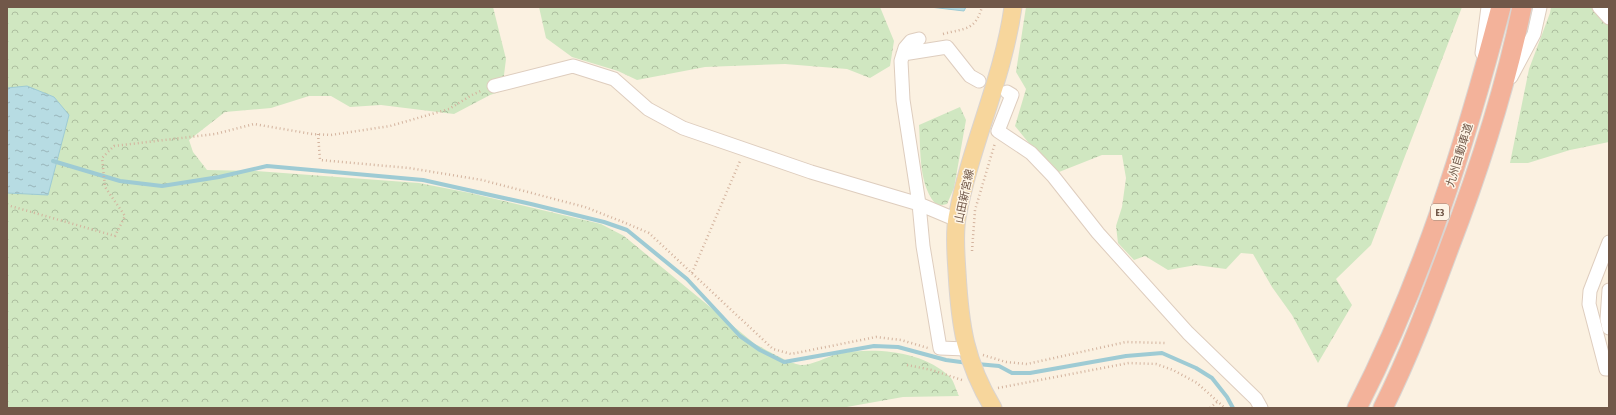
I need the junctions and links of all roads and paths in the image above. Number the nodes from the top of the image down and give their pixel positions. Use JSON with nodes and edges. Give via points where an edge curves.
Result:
{"nodes":[{"id":1,"x":982,"y":7,"type":"edge"},
{"id":2,"x":1013,"y":7,"type":"edge"},
{"id":3,"x":1488,"y":7,"type":"edge"},
{"id":4,"x":1501,"y":7,"type":"edge"},
{"id":5,"x":1522,"y":7,"type":"edge"},
{"id":6,"x":1540,"y":7,"type":"edge"},
{"id":7,"x":1599,"y":7,"type":"edge"},
{"id":8,"x":1609,"y":18,"type":"edge"},
{"id":9,"x":942,"y":34,"type":"dead end"},
{"id":10,"x":919,"y":39,"type":"dead end"},
{"id":11,"x":903,"y":54,"type":"junction"},
{"id":12,"x":979,"y":81,"type":"dead end"},
{"id":13,"x":494,"y":86,"type":"joint"},
{"id":14,"x":1007,"y":92,"type":"dead end"},
{"id":15,"x":1478,"y":96,"type":"junction"},
{"id":16,"x":1499,"y":100,"type":"junction"},
{"id":17,"x":998,"y":131,"type":"junction"},
{"id":18,"x":318,"y":134,"type":"junction"},
{"id":19,"x":745,"y":149,"type":"junction"},
{"id":20,"x":919,"y":204,"type":"junction"},
{"id":21,"x":7,"y":205,"type":"edge"},
{"id":22,"x":957,"y":220,"type":"junction"},
{"id":23,"x":1609,"y":242,"type":"edge"},
{"id":24,"x":971,"y":256,"type":"dead end"},
{"id":25,"x":692,"y":273,"type":"junction"},
{"id":26,"x":1609,"y":290,"type":"edge"},
{"id":27,"x":1609,"y":328,"type":"edge"},
{"id":28,"x":1165,"y":343,"type":"dead end"},
{"id":29,"x":940,"y":348,"type":"junction"},
{"id":30,"x":966,"y":349,"type":"junction"},
{"id":31,"x":984,"y":349,"type":"dead end"},
{"id":32,"x":985,"y":356,"type":"junction"},
{"id":33,"x":907,"y":365,"type":"dead end"},
{"id":34,"x":1609,"y":369,"type":"edge"},
{"id":35,"x":981,"y":387,"type":"junction"},
{"id":36,"x":1218,"y":401,"type":"junction"},
{"id":37,"x":993,"y":408,"type":"edge"},
{"id":38,"x":1210,"y":408,"type":"edge"},
{"id":39,"x":1225,"y":408,"type":"edge"},
{"id":40,"x":1261,"y":408,"type":"edge"},
{"id":41,"x":1357,"y":408,"type":"edge"},
{"id":42,"x":1383,"y":408,"type":"edge"}],
"edges":[{"from":1,"to":9,"type":"path","via":[[979,18],[972,27]]},
{"from":2,"to":22,"type":"main road","name":"山田新宮線","via":[[1009,38],[986,109]]},
{"from":3,"to":15,"type":"street"},
{"from":4,"to":15,"type":"highway","name":"九州自動車道","number":"E3"},
{"from":5,"to":16,"type":"highway","name":"九州自動車道","number":"E3"},
{"from":6,"to":16,"type":"street","via":[[1534,34]]},
{"from":7,"to":8,"type":"street"},
{"from":10,"to":11,"type":"street","via":[[911,41]]},
{"from":11,"to":12,"type":"street","via":[[947,47],[970,76]]},
{"from":11,"to":20,"type":"street","via":[[903,100]]},
{"from":13,"to":18,"type":"path","via":[[449,109],[390,126],[331,135]]},
{"from":13,"to":19,"type":"street","via":[[573,66],[614,78],[648,109],[684,128]]},
{"from":14,"to":17,"type":"street","via":[[1012,95]]},
{"from":15,"to":41,"type":"highway","name":"九州自動車道","number":"E3","via":[[1450,186],[1412,289]]},
{"from":16,"to":42,"type":"highway","name":"九州自動車道","number":"E3","via":[[1468,198],[1432,297]]},
{"from":17,"to":24,"type":"path","via":[[975,210]]},
{"from":17,"to":40,"type":"street","via":[[1031,153],[1053,176],[1098,233],[1188,333],[1256,399]]},
{"from":18,"to":21,"type":"path","via":[[254,124],[215,134],[114,146],[102,158],[105,187],[125,216],[115,236]]},
{"from":18,"to":25,"type":"path","via":[[320,160],[409,168],[482,180],[585,207],[649,234]]},
{"from":19,"to":20,"type":"street"},
{"from":19,"to":25,"type":"path"},
{"from":20,"to":22,"type":"street"},
{"from":20,"to":29,"type":"street","via":[[923,246]]},
{"from":22,"to":30,"type":"main road","name":"山田新宮線","via":[[959,314]]},
{"from":23,"to":34,"type":"street","via":[[1590,290],[1589,304],[1606,369]]},
{"from":25,"to":29,"type":"path","via":[[773,349],[791,354],[876,337]]},
{"from":26,"to":27,"type":"street"},
{"from":28,"to":32,"type":"path","via":[[1126,342],[1027,364]]},
{"from":29,"to":30,"type":"street"},
{"from":30,"to":32,"type":"path"},
{"from":30,"to":35,"type":"main road","name":"山田新宮線"},
{"from":31,"to":32,"type":"path"},
{"from":33,"to":35,"type":"path","via":[[932,370]]},
{"from":35,"to":36,"type":"path","via":[[999,388],[1129,363],[1156,364],[1197,383]]},
{"from":35,"to":37,"type":"main road","name":"山田新宮線"},
{"from":36,"to":38,"type":"path"},
{"from":36,"to":39,"type":"path"}]}
